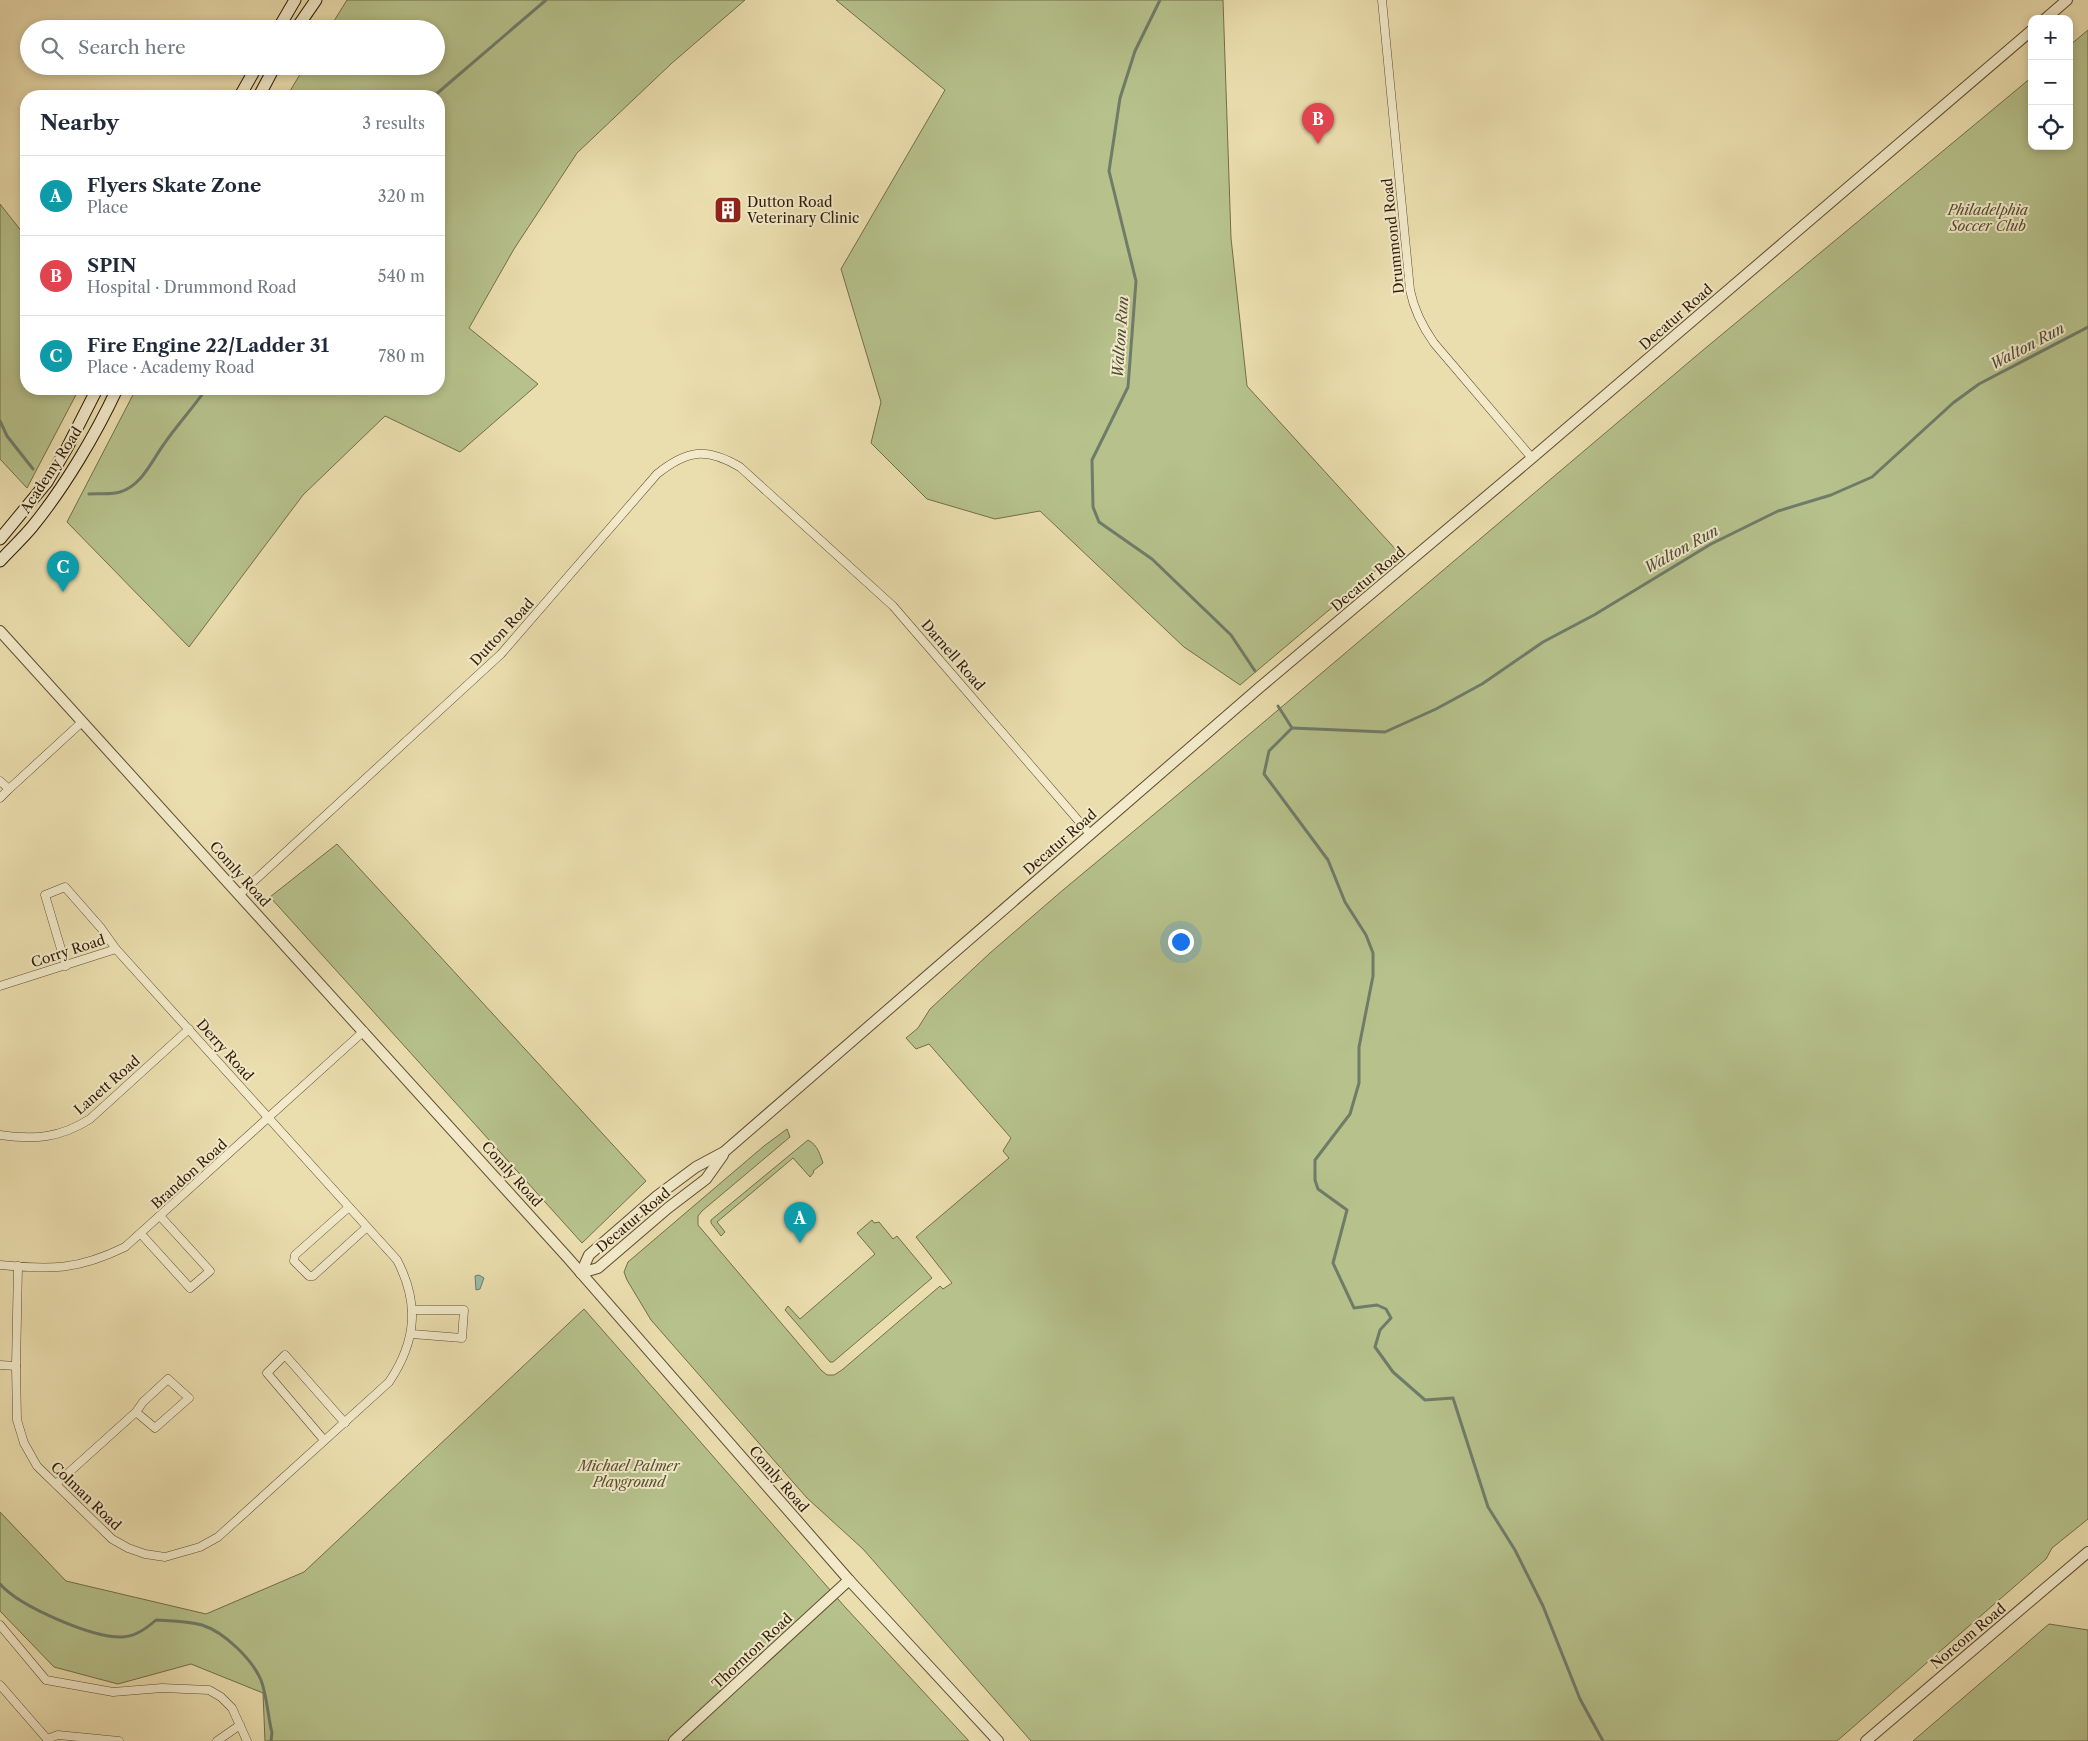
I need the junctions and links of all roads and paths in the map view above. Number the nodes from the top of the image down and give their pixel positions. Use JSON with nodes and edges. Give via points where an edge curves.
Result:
{"nodes":[{"id":1,"x":295,"y":0,"type":"edge"},
{"id":2,"x":316,"y":0,"type":"edge"},
{"id":3,"x":1382,"y":0,"type":"edge"},
{"id":4,"x":2067,"y":0,"type":"edge"},
{"id":5,"x":2050,"y":15,"type":"edge"},
{"id":6,"x":283,"y":20,"type":"edge"},
{"id":7,"x":302,"y":20,"type":"edge"},
{"id":8,"x":2028,"y":33,"type":"edge"},
{"id":9,"x":252,"y":75,"type":"edge"},
{"id":10,"x":270,"y":75,"type":"edge"},
{"id":11,"x":243,"y":90,"type":"edge"},
{"id":12,"x":262,"y":90,"type":"edge"},
{"id":13,"x":94,"y":395,"type":"edge"},
{"id":14,"x":113,"y":395,"type":"edge"},
{"id":15,"x":1532,"y":458,"type":"junction"},
{"id":16,"x":783,"y":506,"type":"joint"},
{"id":17,"x":0,"y":539,"type":"edge"},
{"id":18,"x":0,"y":560,"type":"edge"},
{"id":19,"x":0,"y":631,"type":"edge"},
{"id":20,"x":82,"y":722,"type":"junction"},
{"id":21,"x":0,"y":781,"type":"edge"},
{"id":22,"x":9,"y":789,"type":"junction"},
{"id":23,"x":0,"y":798,"type":"edge"},
{"id":24,"x":1090,"y":834,"type":"junction"},
{"id":25,"x":240,"y":894,"type":"junction"},
{"id":26,"x":116,"y":949,"type":"junction"},
{"id":27,"x":66,"y":966,"type":"junction"},
{"id":28,"x":0,"y":986,"type":"edge"},
{"id":29,"x":188,"y":1029,"type":"junction"},
{"id":30,"x":364,"y":1031,"type":"junction"},
{"id":31,"x":270,"y":1118,"type":"junction"},
{"id":32,"x":0,"y":1135,"type":"edge"},
{"id":33,"x":724,"y":1152,"type":"junction"},
{"id":34,"x":349,"y":1207,"type":"junction"},
{"id":35,"x":160,"y":1216,"type":"junction"},
{"id":36,"x":367,"y":1227,"type":"junction"},
{"id":37,"x":141,"y":1234,"type":"junction"},
{"id":38,"x":0,"y":1264,"type":"edge"},
{"id":39,"x":18,"y":1266,"type":"junction"},
{"id":40,"x":581,"y":1272,"type":"junction"},
{"id":41,"x":412,"y":1310,"type":"junction"},
{"id":42,"x":412,"y":1334,"type":"junction"},
{"id":43,"x":0,"y":1365,"type":"edge"},
{"id":44,"x":16,"y":1366,"type":"junction"},
{"id":45,"x":136,"y":1412,"type":"junction"},
{"id":46,"x":345,"y":1423,"type":"junction"},
{"id":47,"x":324,"y":1440,"type":"junction"},
{"id":48,"x":56,"y":1484,"type":"junction"},
{"id":49,"x":2088,"y":1552,"type":"edge"},
{"id":50,"x":849,"y":1580,"type":"junction"},
{"id":51,"x":0,"y":1624,"type":"edge"},
{"id":52,"x":0,"y":1685,"type":"edge"},
{"id":53,"x":240,"y":1724,"type":"junction"},
{"id":54,"x":47,"y":1740,"type":"edge"},
{"id":55,"x":119,"y":1741,"type":"edge"},
{"id":56,"x":218,"y":1741,"type":"edge"},
{"id":57,"x":247,"y":1741,"type":"edge"},
{"id":58,"x":674,"y":1741,"type":"edge"},
{"id":59,"x":998,"y":1741,"type":"edge"},
{"id":60,"x":1866,"y":1741,"type":"edge"}],
"edges":[{"from":1,"to":6,"type":"main road"},
{"from":2,"to":7,"type":"main road"},
{"from":3,"to":15,"type":"street","name":"Drummond Road","via":[[1414,307],[1434,343]]},
{"from":4,"to":5,"type":"street"},
{"from":8,"to":15,"type":"street","name":"Decatur Road"},
{"from":9,"to":11,"type":"main road"},
{"from":10,"to":12,"type":"main road"},
{"from":13,"to":17,"type":"main road","name":"Academy Road","via":[[47,482]]},
{"from":14,"to":18,"type":"main road","name":"Academy Road","via":[[65,480],[32,526]]},
{"from":15,"to":24,"type":"street","name":"Decatur Road"},
{"from":16,"to":24,"type":"street","name":"Darnell Road","via":[[893,606]]},
{"from":16,"to":25,"type":"street","name":"Dutton Road","via":[[740,467],[721,456],[684,456],[671,462],[657,474],[501,654]]},
{"from":19,"to":20,"type":"street","name":"Comly Road"},
{"from":20,"to":22,"type":"street"},
{"from":20,"to":25,"type":"street","name":"Comly Road"},
{"from":21,"to":22,"type":"street"},
{"from":22,"to":23,"type":"street"},
{"from":24,"to":33,"type":"street","name":"Decatur Road"},
{"from":25,"to":30,"type":"street","name":"Comly Road"},
{"from":26,"to":27,"type":"street","name":"Corry Road"},
{"from":26,"to":27,"type":"street","name":"Derry Road","via":[[65,887],[45,895]]},
{"from":26,"to":29,"type":"street","name":"Derry Road"},
{"from":27,"to":28,"type":"street","name":"Corry Road"},
{"from":29,"to":31,"type":"street","name":"Derry Road"},
{"from":29,"to":32,"type":"street","name":"Lanett Road","via":[[90,1119],[77,1127],[59,1135],[35,1138]]},
{"from":30,"to":31,"type":"street","name":"Brandon Road"},
{"from":30,"to":40,"type":"street","name":"Comly Road"},
{"from":31,"to":34,"type":"street","name":"Derry Road"},
{"from":31,"to":35,"type":"street","name":"Brandon Road"},
{"from":33,"to":40,"type":"street","name":"Decatur Road","via":[[696,1167],[657,1196],[589,1255]]},
{"from":33,"to":40,"type":"street","name":"Decatur Road","via":[[706,1179],[598,1268]]},
{"from":34,"to":36,"type":"street","name":"Derry Road"},
{"from":34,"to":36,"type":"street","via":[[295,1256],[294,1261],[313,1276]]},
{"from":35,"to":37,"type":"street","name":"Brandon Road"},
{"from":35,"to":37,"type":"street","via":[[210,1271],[190,1288]]},
{"from":36,"to":41,"type":"street","name":"Derry Road","via":[[397,1260],[408,1287]]},
{"from":37,"to":39,"type":"street","name":"Brandon Road","via":[[125,1247],[84,1264],[56,1268]]},
{"from":38,"to":39,"type":"street","name":"Brandon Road"},
{"from":39,"to":44,"type":"street","name":"Colman Road"},
{"from":40,"to":50,"type":"street","name":"Comly Road"},
{"from":41,"to":42,"type":"street","name":"Colman Road"},
{"from":41,"to":42,"type":"street","via":[[464,1310],[462,1338]]},
{"from":42,"to":46,"type":"street","name":"Colman Road","via":[[389,1382]]},
{"from":43,"to":44,"type":"street"},
{"from":44,"to":48,"type":"street","name":"Colman Road","via":[[17,1420],[24,1443],[37,1466]]},
{"from":45,"to":45,"type":"street","via":[[155,1428],[189,1398],[168,1379]]},
{"from":45,"to":48,"type":"street"},
{"from":46,"to":47,"type":"street","name":"Colman Road"},
{"from":46,"to":47,"type":"street","via":[[285,1356],[267,1373]]},
{"from":47,"to":48,"type":"street","name":"Colman Road","via":[[218,1536],[200,1547],[165,1557],[145,1554],[112,1539]]},
{"from":49,"to":60,"type":"street","name":"Norcom Road"},
{"from":50,"to":58,"type":"street","name":"Thornton Road"},
{"from":50,"to":59,"type":"street","name":"Comly Road"},
{"from":51,"to":53,"type":"street","via":[[46,1680],[113,1692],[162,1688],[209,1690],[232,1708]]},
{"from":52,"to":54,"type":"street"},
{"from":53,"to":56,"type":"street"},
{"from":53,"to":57,"type":"street"},
{"from":54,"to":55,"type":"street","via":[[58,1735]]}]}
